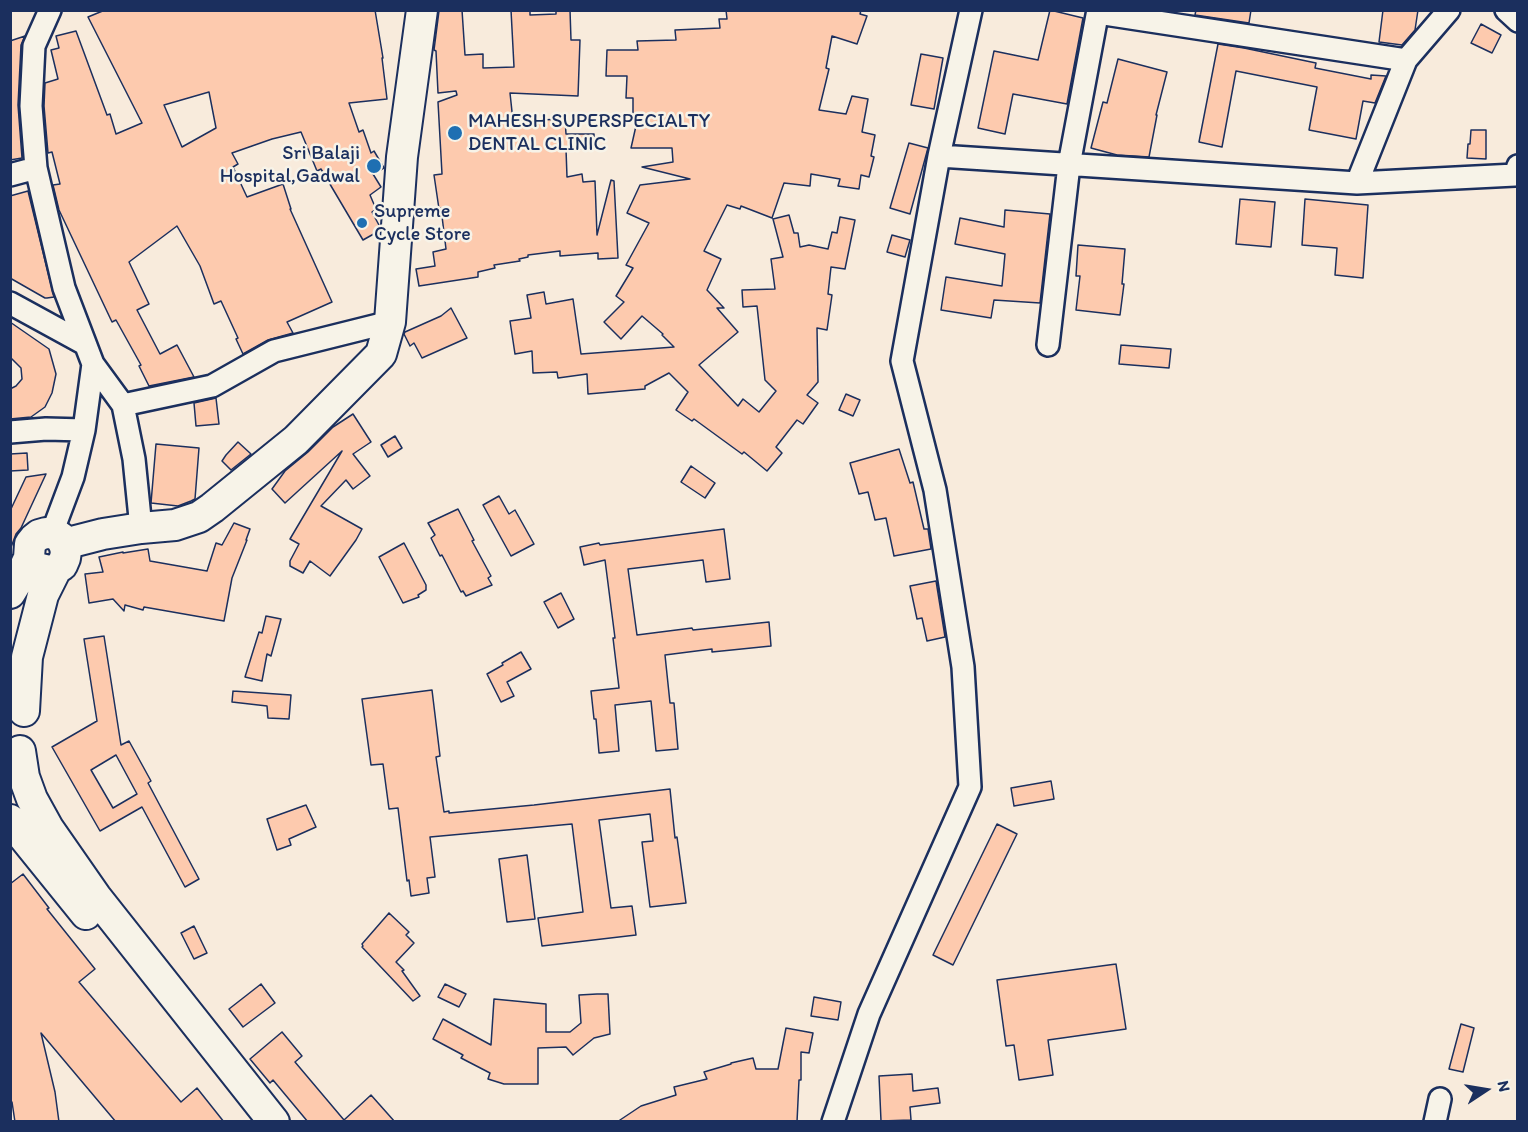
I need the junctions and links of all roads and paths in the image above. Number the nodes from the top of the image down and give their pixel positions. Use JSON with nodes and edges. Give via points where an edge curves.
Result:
{"nodes":[{"id":1,"x":51,"y":10,"type":"edge"},
{"id":2,"x":422,"y":10,"type":"edge"},
{"id":3,"x":971,"y":10,"type":"edge"},
{"id":4,"x":1449,"y":10,"type":"edge"},
{"id":5,"x":1506,"y":10,"type":"edge"},
{"id":6,"x":1098,"y":12,"type":"edge"},
{"id":7,"x":1518,"y":21,"type":"edge"},
{"id":8,"x":1406,"y":60,"type":"junction"},
{"id":9,"x":939,"y":156,"type":"junction"},
{"id":10,"x":1069,"y":165,"type":"junction"},
{"id":11,"x":1518,"y":166,"type":"edge"},
{"id":12,"x":36,"y":168,"type":"junction"},
{"id":13,"x":10,"y":175,"type":"edge"},
{"id":14,"x":1357,"y":183,"type":"junction"},
{"id":15,"x":10,"y":303,"type":"edge"},
{"id":16,"x":390,"y":322,"type":"junction"},
{"id":17,"x":1048,"y":345,"type":"dead end"},
{"id":18,"x":89,"y":354,"type":"junction"},
{"id":19,"x":123,"y":405,"type":"junction"},
{"id":20,"x":84,"y":430,"type":"junction"},
{"id":21,"x":10,"y":432,"type":"edge"},
{"id":22,"x":141,"y":528,"type":"junction"},
{"id":23,"x":51,"y":551,"type":"junction"},
{"id":24,"x":10,"y":593,"type":"edge"},
{"id":25,"x":17,"y":700,"type":"edge"},
{"id":26,"x":15,"y":756,"type":"edge"},
{"id":27,"x":10,"y":820,"type":"edge"},
{"id":28,"x":1440,"y":1099,"type":"dead end"},
{"id":29,"x":250,"y":1122,"type":"edge"},
{"id":30,"x":274,"y":1122,"type":"edge"},
{"id":31,"x":833,"y":1122,"type":"edge"},
{"id":32,"x":1435,"y":1122,"type":"edge"}],
"edges":[{"from":1,"to":12,"type":"street","via":[[34,46],[31,106]]},
{"from":2,"to":16,"type":"main road","via":[[402,157]]},
{"from":3,"to":9,"type":"street"},
{"from":4,"to":8,"type":"street"},
{"from":5,"to":7,"type":"street"},
{"from":6,"to":8,"type":"street"},
{"from":6,"to":10,"type":"street"},
{"from":8,"to":14,"type":"street"},
{"from":9,"to":10,"type":"street"},
{"from":9,"to":31,"type":"street","via":[[902,361],[935,490],[963,667],[970,787],[869,1014]]},
{"from":10,"to":14,"type":"street"},
{"from":10,"to":17,"type":"street"},
{"from":11,"to":14,"type":"street","via":[[1515,175]]},
{"from":12,"to":13,"type":"street"},
{"from":12,"to":18,"type":"street","via":[[64,288]]},
{"from":15,"to":18,"type":"street"},
{"from":16,"to":19,"type":"street","via":[[274,351],[212,386]]},
{"from":16,"to":22,"type":"main road","via":[[381,354],[296,440],[199,517],[175,525]]},
{"from":18,"to":19,"type":"street"},
{"from":18,"to":20,"type":"street"},
{"from":19,"to":22,"type":"street","via":[[134,459]]},
{"from":20,"to":21,"type":"street"},
{"from":20,"to":23,"type":"street"},
{"from":22,"to":23,"type":"main road","via":[[103,534]]},
{"from":23,"to":24,"type":"main road"},
{"from":23,"to":25,"type":"main road"},
{"from":25,"to":26,"type":"main road","via":[[26,732]]},
{"from":26,"to":30,"type":"main road","via":[[48,828],[103,906]]},
{"from":27,"to":29,"type":"main road"},
{"from":28,"to":32,"type":"street"}]}
